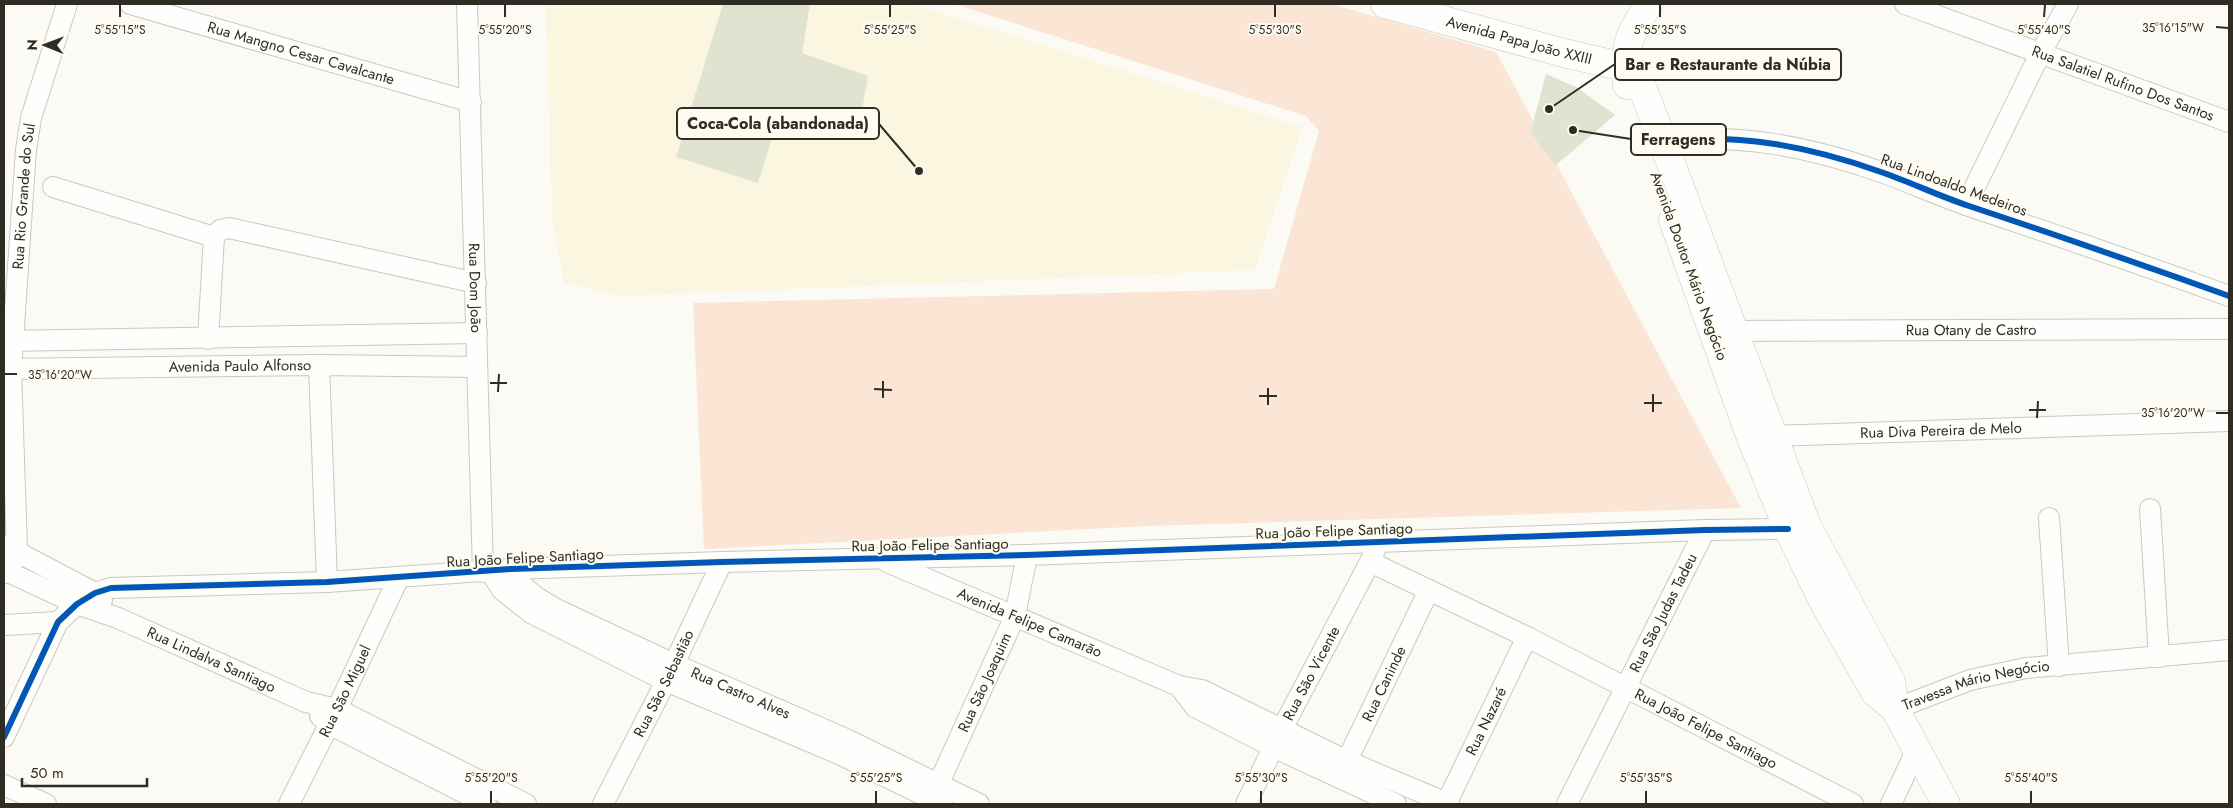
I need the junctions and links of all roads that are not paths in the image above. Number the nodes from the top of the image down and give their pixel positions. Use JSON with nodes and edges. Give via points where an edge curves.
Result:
{"nodes":[{"id":1,"x":67,"y":4,"type":"edge"},
{"id":2,"x":130,"y":4,"type":"edge"},
{"id":3,"x":467,"y":4,"type":"edge"},
{"id":4,"x":1385,"y":4,"type":"edge"},
{"id":5,"x":1649,"y":4,"type":"edge"},
{"id":6,"x":1905,"y":4,"type":"edge"},
{"id":7,"x":2068,"y":4,"type":"edge"},
{"id":8,"x":1422,"y":9,"type":"edge"},
{"id":9,"x":2040,"y":54,"type":"junction"},
{"id":10,"x":1625,"y":68,"type":"junction"},
{"id":11,"x":471,"y":102,"type":"junction"},
{"id":12,"x":2229,"y":122,"type":"edge"},
{"id":13,"x":1662,"y":141,"type":"junction"},
{"id":14,"x":53,"y":187,"type":"dead end"},
{"id":15,"x":1966,"y":205,"type":"junction"},
{"id":16,"x":214,"y":237,"type":"junction"},
{"id":17,"x":476,"y":283,"type":"junction"},
{"id":18,"x":2229,"y":296,"type":"edge"},
{"id":19,"x":2228,"y":330,"type":"edge"},
{"id":20,"x":1724,"y":331,"type":"junction"},
{"id":21,"x":477,"y":333,"type":"junction"},
{"id":22,"x":208,"y":339,"type":"junction"},
{"id":23,"x":8,"y":341,"type":"edge"},
{"id":24,"x":318,"y":365,"type":"junction"},
{"id":25,"x":477,"y":367,"type":"junction"},
{"id":26,"x":8,"y":369,"type":"edge"},
{"id":27,"x":2229,"y":421,"type":"edge"},
{"id":28,"x":1772,"y":436,"type":"junction"},
{"id":29,"x":2150,"y":509,"type":"dead end"},
{"id":30,"x":2049,"y":518,"type":"dead end"},
{"id":31,"x":1788,"y":529,"type":"junction"},
{"id":32,"x":1705,"y":530,"type":"junction"},
{"id":33,"x":1377,"y":542,"type":"junction"},
{"id":34,"x":10,"y":548,"type":"edge"},
{"id":35,"x":1027,"y":556,"type":"junction"},
{"id":36,"x":880,"y":559,"type":"junction"},
{"id":37,"x":722,"y":562,"type":"junction"},
{"id":38,"x":1370,"y":562,"type":"junction"},
{"id":39,"x":511,"y":570,"type":"junction"},
{"id":40,"x":6,"y":572,"type":"edge"},
{"id":41,"x":486,"y":572,"type":"junction"},
{"id":42,"x":399,"y":577,"type":"junction"},
{"id":43,"x":327,"y":582,"type":"junction"},
{"id":44,"x":1429,"y":590,"type":"junction"},
{"id":45,"x":95,"y":593,"type":"junction"},
{"id":46,"x":77,"y":604,"type":"junction"},
{"id":47,"x":1015,"y":616,"type":"junction"},
{"id":48,"x":118,"y":618,"type":"junction"},
{"id":49,"x":58,"y":622,"type":"junction"},
{"id":50,"x":4,"y":625,"type":"edge"},
{"id":51,"x":1527,"y":637,"type":"junction"},
{"id":52,"x":2229,"y":650,"type":"edge"},
{"id":53,"x":2159,"y":657,"type":"junction"},
{"id":54,"x":2059,"y":666,"type":"junction"},
{"id":55,"x":670,"y":673,"type":"junction"},
{"id":56,"x":1179,"y":686,"type":"junction"},
{"id":57,"x":1627,"y":688,"type":"junction"},
{"id":58,"x":1895,"y":709,"type":"junction"},
{"id":59,"x":333,"y":717,"type":"junction"},
{"id":60,"x":1282,"y":729,"type":"junction"},
{"id":61,"x":4,"y":737,"type":"edge"},
{"id":62,"x":1273,"y":747,"type":"junction"},
{"id":63,"x":1916,"y":751,"type":"junction"},
{"id":64,"x":1343,"y":770,"type":"junction"},
{"id":65,"x":4,"y":785,"type":"edge"},
{"id":66,"x":936,"y":798,"type":"edge"},
{"id":67,"x":46,"y":804,"type":"edge"},
{"id":68,"x":289,"y":804,"type":"edge"},
{"id":69,"x":486,"y":804,"type":"edge"},
{"id":70,"x":526,"y":804,"type":"edge"},
{"id":71,"x":603,"y":804,"type":"edge"},
{"id":72,"x":979,"y":804,"type":"edge"},
{"id":73,"x":1246,"y":804,"type":"edge"},
{"id":74,"x":1396,"y":804,"type":"edge"},
{"id":75,"x":1447,"y":804,"type":"edge"},
{"id":76,"x":1567,"y":804,"type":"edge"},
{"id":77,"x":1853,"y":804,"type":"edge"},
{"id":78,"x":1891,"y":804,"type":"edge"},
{"id":79,"x":1946,"y":804,"type":"edge"}],
"edges":[{"from":1,"to":23,"type":"street","name":"Rua Rio Grande do Sul","via":[[31,118]]},
{"from":2,"to":11,"type":"street","name":"Rua Mangno Cesar Cavalcante"},
{"from":3,"to":11,"type":"street","name":"Rua Dom João"},
{"from":4,"to":8,"type":"main road","name":"Avenida Papa João XXIII"},
{"from":5,"to":10,"type":"main road","via":[[1628,39]]},
{"from":6,"to":9,"type":"street","name":"Rua Salatiel Rufino Dos Santos"},
{"from":7,"to":9,"type":"street"},
{"from":8,"to":10,"type":"main road","name":"Avenida Papa João XXIII"},
{"from":9,"to":12,"type":"street","name":"Rua Salatiel Rufino Dos Santos"},
{"from":9,"to":15,"type":"street"},
{"from":10,"to":13,"type":"main road","name":"Avenida Doutor Mário Negócio","via":[[1634,69],[1637,73]]},
{"from":10,"to":20,"type":"main road","name":"Avenida Doutor Mário Negócio","via":[[1627,94]]},
{"from":11,"to":17,"type":"street","name":"Rua Dom João"},
{"from":13,"to":15,"type":"street","name":"Rua Lindoaldo Medeiros","via":[[1698,137],[1775,142],[1839,158]]},
{"from":13,"to":20,"type":"main road","name":"Avenida Doutor Mário Negócio"},
{"from":14,"to":16,"type":"street"},
{"from":15,"to":18,"type":"street","name":"Rua Lindoaldo Medeiros"},
{"from":16,"to":17,"type":"street","via":[[220,230],[229,228]]},
{"from":16,"to":22,"type":"street"},
{"from":17,"to":21,"type":"street","name":"Rua Dom João"},
{"from":19,"to":20,"type":"street","name":"Rua Otany de Castro"},
{"from":20,"to":28,"type":"main road","name":"Avenida Doutor Mário Negócio"},
{"from":20,"to":31,"type":"main road","name":"Avenida Doutor Mário Negócio"},
{"from":21,"to":22,"type":"street","name":"Avenida Paulo Alfonso"},
{"from":21,"to":25,"type":"street","name":"Rua Dom João"},
{"from":22,"to":23,"type":"street","name":"Avenida Paulo Alfonso"},
{"from":23,"to":26,"type":"street","name":"Rua Rio Grande do Sul"},
{"from":24,"to":25,"type":"street","name":"Avenida Paulo Alfonso"},
{"from":24,"to":26,"type":"street","name":"Avenida Paulo Alfonso"},
{"from":24,"to":43,"type":"street"},
{"from":25,"to":41,"type":"street","name":"Rua Dom João"},
{"from":26,"to":34,"type":"street","name":"Rua Rio Grande do Sul"},
{"from":27,"to":28,"type":"street","name":"Rua Diva Pereira de Melo"},
{"from":28,"to":58,"type":"main road","name":"Avenida Doutor Mário Negócio","via":[[1807,526],[1891,682]]},
{"from":29,"to":53,"type":"street"},
{"from":30,"to":54,"type":"street","name":"Travessa Mário Negócio"},
{"from":31,"to":32,"type":"street","name":"Rua João Felipe Santiago"},
{"from":31,"to":58,"type":"main road","name":"Avenida Doutor Mário Negócio","via":[[1824,603],[1875,692]]},
{"from":32,"to":33,"type":"street","name":"Rua João Felipe Santiago"},
{"from":32,"to":57,"type":"street","name":"Rua São Judas Tadeu"},
{"from":33,"to":35,"type":"street","name":"Rua João Felipe Santiago"},
{"from":33,"to":38,"type":"street","name":"Rua São Vicente"},
{"from":34,"to":40,"type":"street","name":"Rua Rio Grande do Sul"},
{"from":34,"to":45,"type":"street","name":"Rua Lindalva Santiago"},
{"from":35,"to":36,"type":"street","name":"Rua João Felipe Santiago"},
{"from":35,"to":47,"type":"street","name":"Rua São Joaquim"},
{"from":36,"to":37,"type":"street","name":"Rua João Felipe Santiago"},
{"from":36,"to":47,"type":"street","name":"Avenida Felipe Camarão"},
{"from":37,"to":39,"type":"street","name":"Rua João Felipe Santiago"},
{"from":37,"to":55,"type":"street","name":"Rua São Sebastião"},
{"from":38,"to":44,"type":"street","name":"Rua João Felipe Santiago"},
{"from":38,"to":60,"type":"street","name":"Rua São Vicente"},
{"from":39,"to":41,"type":"street","name":"Rua João Felipe Santiago"},
{"from":39,"to":55,"type":"street","name":"Rua Castro Alves","via":[[522,585],[543,601]]},
{"from":40,"to":46,"type":"street","name":"Rua Lindalva Santiago"},
{"from":41,"to":42,"type":"street","name":"Rua João Felipe Santiago"},
{"from":41,"to":55,"type":"street","name":"Rua Castro Alves","via":[[502,590],[531,613]]},
{"from":42,"to":43,"type":"street","name":"Rua João Felipe Santiago"},
{"from":42,"to":59,"type":"street","name":"Rua São Miguel"},
{"from":43,"to":45,"type":"street","name":"Rua João Felipe Santiago","via":[[125,586]]},
{"from":44,"to":51,"type":"street","name":"Rua João Felipe Santiago"},
{"from":44,"to":64,"type":"street","name":"Rua Caninde"},
{"from":45,"to":46,"type":"street","name":"Rua João Felipe Santiago"},
{"from":45,"to":48,"type":"street","name":"Rua Lindalva Santiago"},
{"from":46,"to":48,"type":"street","name":"Rua Lindalva Santiago"},
{"from":46,"to":49,"type":"street","name":"Rua João Felipe Santiago"},
{"from":47,"to":56,"type":"street","name":"Avenida Felipe Camarão"},
{"from":47,"to":66,"type":"street","name":"Rua São Joaquim"},
{"from":48,"to":59,"type":"street","name":"Rua Lindalva Santiago"},
{"from":49,"to":50,"type":"street"},
{"from":49,"to":61,"type":"street"},
{"from":51,"to":57,"type":"street","name":"Rua João Felipe Santiago"},
{"from":51,"to":75,"type":"street","name":"Rua Nazaré"},
{"from":52,"to":53,"type":"street","name":"Travessa Mário Negócio"},
{"from":53,"to":54,"type":"street","name":"Travessa Mário Negócio"},
{"from":54,"to":58,"type":"street","name":"Travessa Mário Negócio","via":[[2026,668],[1970,680]]},
{"from":55,"to":66,"type":"street","name":"Rua Castro Alves","via":[[842,747]]},
{"from":55,"to":71,"type":"street","name":"Rua São Sebastião"},
{"from":56,"to":60,"type":"street","name":"Avenida Felipe Camarão","via":[[1202,690]]},
{"from":56,"to":62,"type":"street","name":"Avenida Felipe Camarão","via":[[1195,707]]},
{"from":57,"to":76,"type":"street","name":"Rua São Judas Tadeu"},
{"from":57,"to":77,"type":"street","name":"Rua João Felipe Santiago"},
{"from":58,"to":63,"type":"main road","name":"Avenida Doutor Mário Negócio"},
{"from":59,"to":68,"type":"street","name":"Rua São Miguel"},
{"from":59,"to":69,"type":"street","name":"Rua Lindalva Santiago"},
{"from":59,"to":70,"type":"street","name":"Rua Lindalva Santiago"},
{"from":60,"to":62,"type":"street","name":"Rua São Vicente"},
{"from":60,"to":64,"type":"street","name":"Avenida Felipe Camarão"},
{"from":62,"to":64,"type":"street","name":"Avenida Felipe Camarão"},
{"from":62,"to":73,"type":"street","name":"Rua São Vicente"},
{"from":63,"to":78,"type":"street"},
{"from":63,"to":79,"type":"main road","name":"Avenida Doutor Mário Negócio"},
{"from":64,"to":74,"type":"street","name":"Avenida Felipe Camarão"},
{"from":64,"to":75,"type":"street","name":"Avenida Felipe Camarão"},
{"from":65,"to":67,"type":"street"},
{"from":66,"to":72,"type":"street","name":"Rua Castro Alves"}]}
